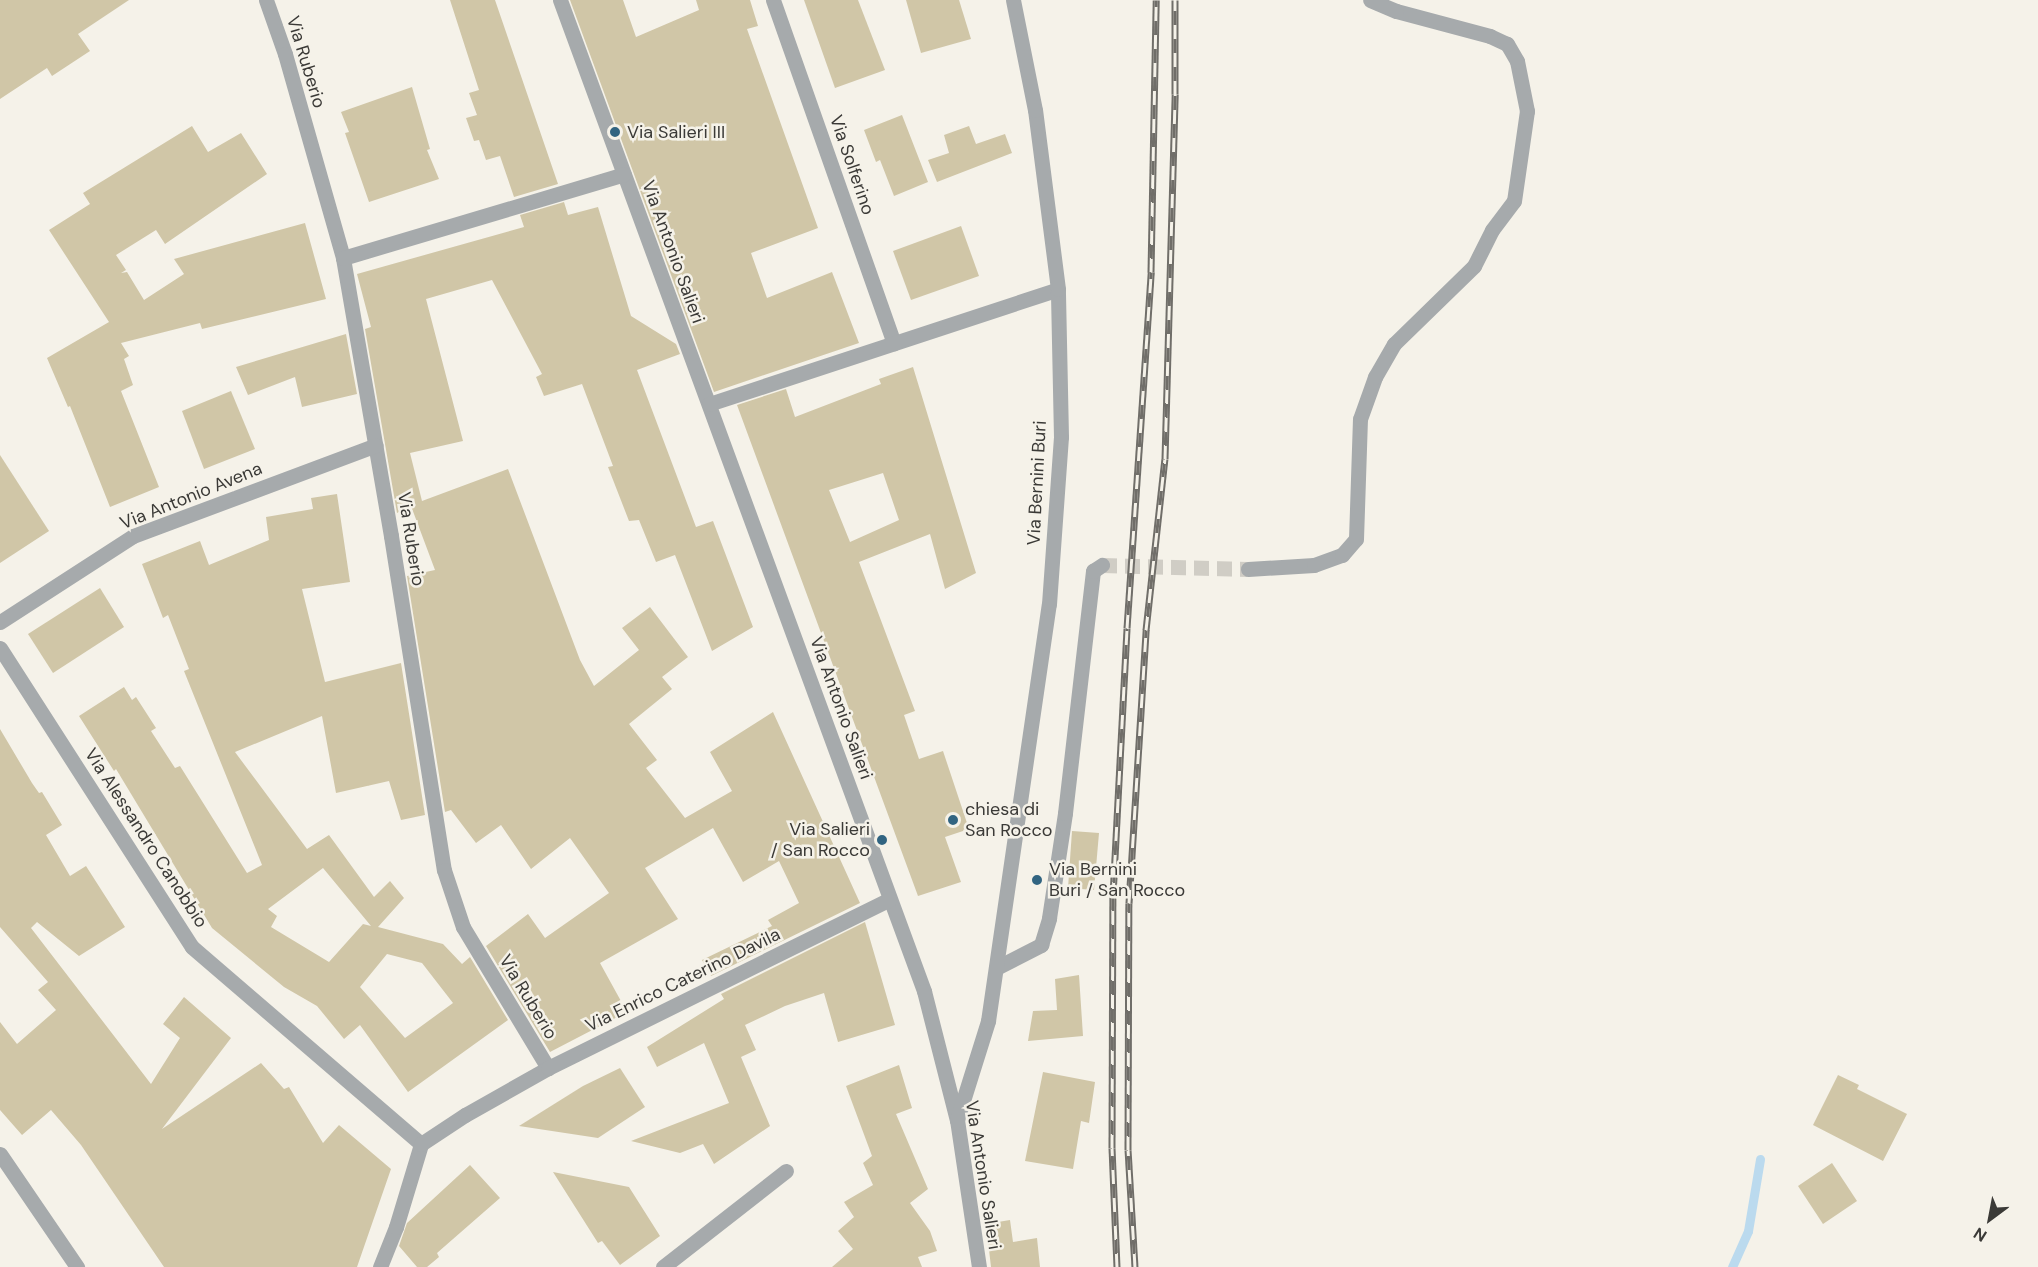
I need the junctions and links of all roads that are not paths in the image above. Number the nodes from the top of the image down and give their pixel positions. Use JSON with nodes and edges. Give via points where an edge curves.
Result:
{"nodes":[{"id":1,"x":266,"y":0,"type":"edge"},
{"id":2,"x":560,"y":0,"type":"edge"},
{"id":3,"x":773,"y":0,"type":"edge"},
{"id":4,"x":1013,"y":0,"type":"edge"},
{"id":5,"x":1370,"y":0,"type":"edge"},
{"id":6,"x":624,"y":174,"type":"junction"},
{"id":7,"x":343,"y":258,"type":"junction"},
{"id":8,"x":1058,"y":289,"type":"junction"},
{"id":9,"x":894,"y":343,"type":"junction"},
{"id":10,"x":709,"y":404,"type":"junction"},
{"id":11,"x":376,"y":445,"type":"junction"},
{"id":12,"x":1102,"y":565,"type":"dead end"},
{"id":13,"x":1248,"y":569,"type":"tunnel mouth"},
{"id":14,"x":0,"y":622,"type":"edge"},
{"id":15,"x":0,"y":648,"type":"edge"},
{"id":16,"x":890,"y":898,"type":"junction"},
{"id":17,"x":996,"y":968,"type":"junction"},
{"id":18,"x":548,"y":1068,"type":"junction"},
{"id":19,"x":957,"y":1120,"type":"junction"},
{"id":20,"x":422,"y":1144,"type":"junction"},
{"id":21,"x":0,"y":1154,"type":"edge"},
{"id":22,"x":786,"y":1171,"type":"dead end"},
{"id":23,"x":76,"y":1267,"type":"edge"},
{"id":24,"x":380,"y":1267,"type":"edge"},
{"id":25,"x":663,"y":1267,"type":"edge"},
{"id":26,"x":979,"y":1267,"type":"edge"}],
"edges":[{"from":1,"to":7,"type":"street","name":"Via Ruberio"},
{"from":2,"to":6,"type":"street","name":"Via Antonio Salieri"},
{"from":3,"to":9,"type":"street","name":"Via Solferino"},
{"from":4,"to":8,"type":"street","name":"Via Bernini Buri","via":[[1035,110]]},
{"from":5,"to":13,"type":"street","via":[[1507,44],[1517,60],[1527,111],[1514,201],[1492,230],[1474,266],[1394,344],[1376,377],[1360,419],[1356,539],[1342,555],[1314,565]]},
{"from":6,"to":7,"type":"street","name":"Via Antonio Salieri"},
{"from":6,"to":10,"type":"street","name":"Via Antonio Salieri"},
{"from":7,"to":11,"type":"street","name":"Via Ruberio"},
{"from":8,"to":9,"type":"street"},
{"from":8,"to":17,"type":"street","name":"Via Bernini Buri","via":[[1061,437],[1049,604]]},
{"from":9,"to":10,"type":"street"},
{"from":10,"to":16,"type":"street","name":"Via Antonio Salieri"},
{"from":11,"to":14,"type":"street","name":"Via Antonio Avena","via":[[133,536]]},
{"from":11,"to":18,"type":"street","name":"Via Ruberio","via":[[444,870],[463,927]]},
{"from":12,"to":17,"type":"street","via":[[1093,571],[1049,918],[1041,945]]},
{"from":15,"to":20,"type":"street","name":"Via Alessandro Canobbio","via":[[192,946]]},
{"from":16,"to":18,"type":"street","name":"Via Enrico Caterino Davila"},
{"from":16,"to":19,"type":"street","name":"Via Antonio Salieri","via":[[924,991]]},
{"from":17,"to":19,"type":"street","name":"Via Bernini Buri","via":[[988,1021]]},
{"from":18,"to":20,"type":"street","name":"Via Enrico Caterino Davila"},
{"from":19,"to":26,"type":"street","name":"Via Antonio Salieri"},
{"from":20,"to":24,"type":"street"},
{"from":21,"to":23,"type":"street"},
{"from":22,"to":25,"type":"street"}]}
